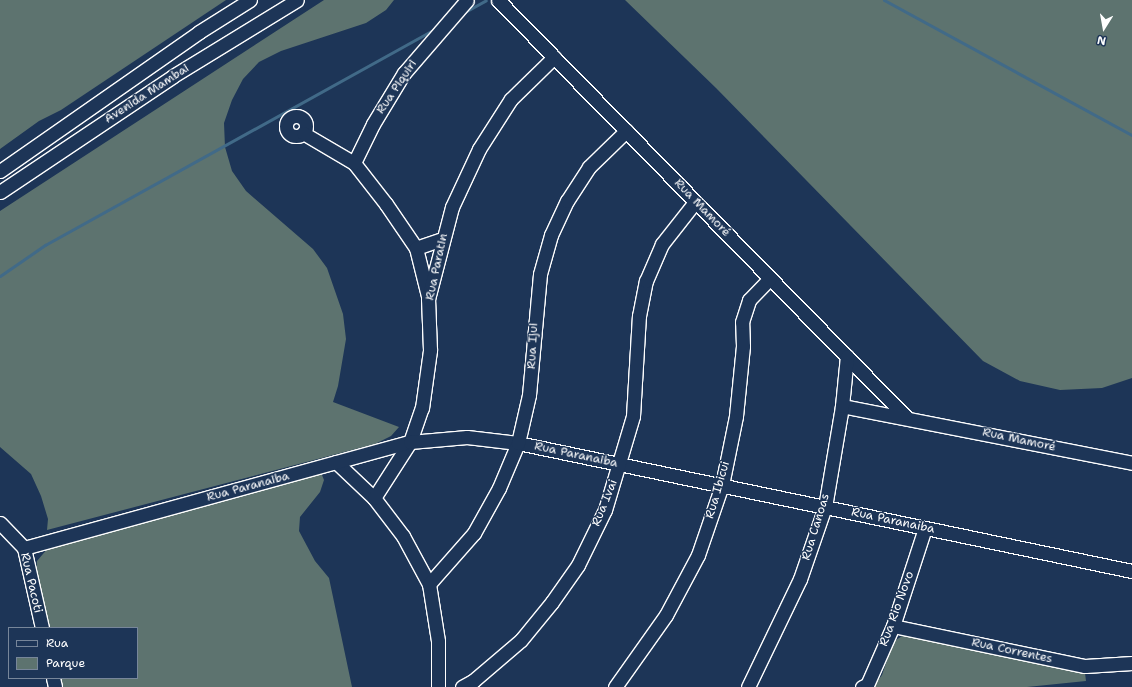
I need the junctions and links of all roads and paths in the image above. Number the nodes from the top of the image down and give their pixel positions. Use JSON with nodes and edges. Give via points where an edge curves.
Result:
{"nodes":[{"id":1,"x":250,"y":0,"type":"edge"},
{"id":2,"x":297,"y":0,"type":"edge"},
{"id":3,"x":467,"y":0,"type":"edge"},
{"id":4,"x":498,"y":0,"type":"edge"},
{"id":5,"x":554,"y":57,"type":"junction"},
{"id":6,"x":626,"y":131,"type":"junction"},
{"id":7,"x":303,"y":133,"type":"dead end"},
{"id":8,"x":354,"y":163,"type":"junction"},
{"id":9,"x":0,"y":170,"type":"edge"},
{"id":10,"x":0,"y":192,"type":"edge"},
{"id":11,"x":695,"y":202,"type":"junction"},
{"id":12,"x":442,"y":239,"type":"junction"},
{"id":13,"x":416,"y":248,"type":"junction"},
{"id":14,"x":770,"y":278,"type":"junction"},
{"id":15,"x":428,"y":299,"type":"junction"},
{"id":16,"x":847,"y":356,"type":"junction"},
{"id":17,"x":842,"y":406,"type":"junction"},
{"id":18,"x":906,"y":417,"type":"junction"},
{"id":19,"x":410,"y":442,"type":"junction"},
{"id":20,"x":518,"y":443,"type":"junction"},
{"id":21,"x":336,"y":462,"type":"junction"},
{"id":22,"x":1132,"y":463,"type":"edge"},
{"id":23,"x":620,"y":464,"type":"junction"},
{"id":24,"x":722,"y":485,"type":"junction"},
{"id":25,"x":374,"y":498,"type":"junction"},
{"id":26,"x":825,"y":507,"type":"junction"},
{"id":27,"x":0,"y":523,"type":"edge"},
{"id":28,"x":925,"y":528,"type":"junction"},
{"id":29,"x":24,"y":548,"type":"junction"},
{"id":30,"x":445,"y":566,"type":"junction"},
{"id":31,"x":420,"y":567,"type":"junction"},
{"id":32,"x":1132,"y":571,"type":"edge"},
{"id":33,"x":429,"y":584,"type":"junction"},
{"id":34,"x":893,"y":626,"type":"junction"},
{"id":35,"x":42,"y":627,"type":"edge"},
{"id":36,"x":1132,"y":663,"type":"edge"},
{"id":37,"x":469,"y":685,"type":"edge"},
{"id":38,"x":752,"y":685,"type":"edge"},
{"id":39,"x":439,"y":686,"type":"edge"},
{"id":40,"x":614,"y":687,"type":"edge"},
{"id":41,"x":862,"y":687,"type":"edge"}],
"edges":[{"from":1,"to":9,"type":"street","name":"Avenida Mambai"},
{"from":2,"to":10,"type":"street","name":"Avenida Mambai","via":[[173,76]]},
{"from":3,"to":8,"type":"street","name":"Rua Piquiri","via":[[404,73],[373,124]]},
{"from":4,"to":5,"type":"street","name":"Rua Mamoré"},
{"from":5,"to":6,"type":"street","name":"Rua Mamoré"},
{"from":5,"to":12,"type":"street","name":"Rua Paratin","via":[[511,99],[479,149],[452,207]]},
{"from":6,"to":11,"type":"street","name":"Rua Mamoré"},
{"from":6,"to":20,"type":"street","name":"Rua Ijui","via":[[589,167],[567,201],[551,235],[540,274],[529,395]]},
{"from":7,"to":8,"type":"street"},
{"from":8,"to":13,"type":"street"},
{"from":11,"to":14,"type":"street","name":"Rua Mamoré"},
{"from":11,"to":23,"type":"street","name":"Rua Ivai","via":[[662,244],[646,281],[639,316],[633,416]]},
{"from":12,"to":13,"type":"street"},
{"from":12,"to":15,"type":"street","name":"Rua Paratin"},
{"from":13,"to":15,"type":"street"},
{"from":14,"to":16,"type":"street","name":"Rua Mamoré"},
{"from":14,"to":24,"type":"street","name":"Rua Ibicui","via":[[749,300],[742,322],[743,346],[736,416]]},
{"from":15,"to":19,"type":"street","name":"Rua Paratin","via":[[429,357],[422,408]]},
{"from":16,"to":17,"type":"street","name":"Rua Canoas"},
{"from":16,"to":18,"type":"street","name":"Rua Mamoré"},
{"from":17,"to":18,"type":"street","name":"Rua Mamoré"},
{"from":17,"to":26,"type":"street","name":"Rua Canoas"},
{"from":18,"to":22,"type":"street","name":"Rua Mamoré"},
{"from":19,"to":20,"type":"street","name":"Rua Paranaiba","via":[[467,437]]},
{"from":19,"to":21,"type":"street","name":"Rua Paranaiba"},
{"from":19,"to":25,"type":"street","name":"Rua Paratin"},
{"from":20,"to":23,"type":"street","name":"Rua Paranaiba"},
{"from":20,"to":30,"type":"street","name":"Rua Ijui","via":[[499,488],[474,533]]},
{"from":21,"to":25,"type":"street"},
{"from":21,"to":29,"type":"street","name":"Rua Paranaiba"},
{"from":23,"to":24,"type":"street","name":"Rua Paranaiba"},
{"from":23,"to":37,"type":"street","name":"Rua Ivai","via":[[605,510],[578,565],[521,640]]},
{"from":24,"to":26,"type":"street","name":"Rua Paranaiba"},
{"from":24,"to":40,"type":"street","name":"Rua Ibicui","via":[[698,555],[666,615]]},
{"from":25,"to":31,"type":"street","via":[[404,536]]},
{"from":26,"to":28,"type":"street","name":"Rua Paranaiba"},
{"from":26,"to":38,"type":"street","name":"Rua Canoas","via":[[800,579]]},
{"from":27,"to":29,"type":"street","name":"Rua Pacoti"},
{"from":28,"to":32,"type":"street","name":"Rua Paranaiba"},
{"from":28,"to":34,"type":"street","name":"Rua Rio Novo"},
{"from":29,"to":35,"type":"street","name":"Rua Pacoti"},
{"from":30,"to":31,"type":"street"},
{"from":30,"to":33,"type":"street","name":"Rua Ijui"},
{"from":31,"to":33,"type":"street"},
{"from":33,"to":39,"type":"street","via":[[438,642]]},
{"from":34,"to":36,"type":"street","name":"Rua Correntes","via":[[1085,666]]},
{"from":34,"to":41,"type":"street","name":"Rua Rio Novo","via":[[866,684]]}]}
